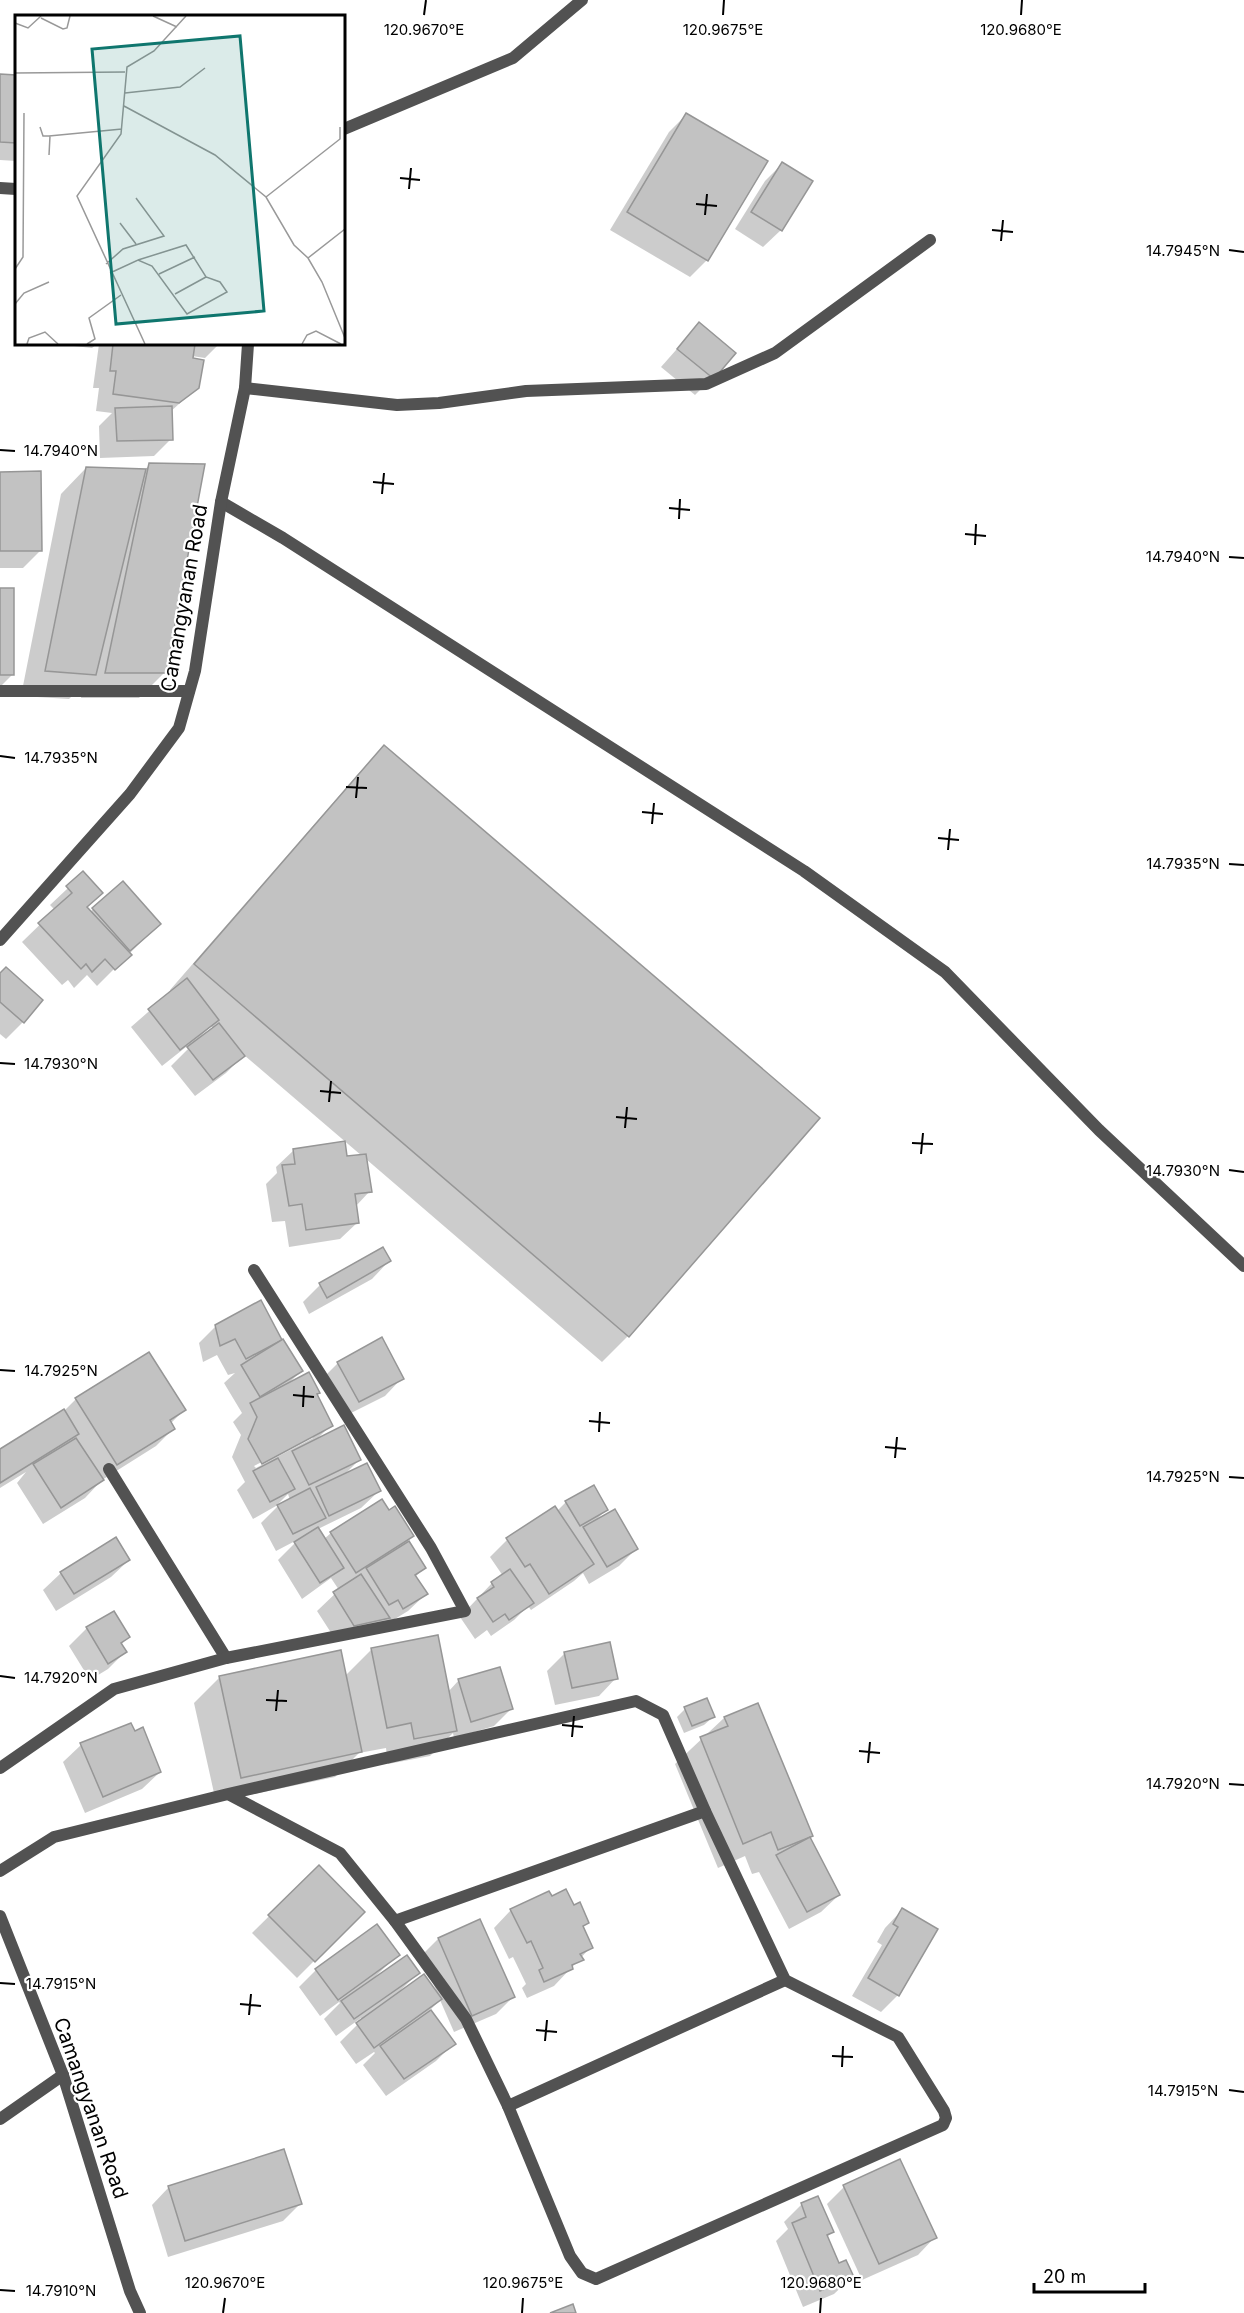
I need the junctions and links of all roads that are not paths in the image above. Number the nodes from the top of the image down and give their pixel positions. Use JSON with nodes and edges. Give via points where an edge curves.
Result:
{"nodes":[{"id":1,"x":582,"y":0,"type":"edge"},
{"id":2,"x":345,"y":129,"type":"edge"},
{"id":3,"x":0,"y":188,"type":"edge"},
{"id":4,"x":15,"y":189,"type":"edge"},
{"id":5,"x":930,"y":240,"type":"dead end"},
{"id":6,"x":249,"y":345,"type":"edge"},
{"id":7,"x":245,"y":388,"type":"junction"},
{"id":8,"x":221,"y":502,"type":"junction"},
{"id":9,"x":0,"y":691,"type":"edge"},
{"id":10,"x":189,"y":691,"type":"junction"},
{"id":11,"x":0,"y":940,"type":"edge"},
{"id":12,"x":1244,"y":1266,"type":"edge"},
{"id":13,"x":254,"y":1270,"type":"dead end"},
{"id":14,"x":109,"y":1469,"type":"dead end"},
{"id":15,"x":226,"y":1658,"type":"junction"},
{"id":16,"x":0,"y":1768,"type":"edge"},
{"id":17,"x":228,"y":1794,"type":"junction"},
{"id":18,"x":705,"y":1811,"type":"junction"},
{"id":19,"x":0,"y":1871,"type":"edge"},
{"id":20,"x":0,"y":1916,"type":"edge"},
{"id":21,"x":395,"y":1921,"type":"junction"},
{"id":22,"x":785,"y":1980,"type":"junction"},
{"id":23,"x":63,"y":2075,"type":"junction"},
{"id":24,"x":508,"y":2106,"type":"junction"},
{"id":25,"x":0,"y":2119,"type":"edge"},
{"id":26,"x":140,"y":2313,"type":"edge"}],
"edges":[{"from":1,"to":2,"type":"street","via":[[513,58]]},
{"from":3,"to":4,"type":"street"},
{"from":5,"to":7,"type":"street","via":[[776,353],[706,384],[526,391],[397,405]]},
{"from":6,"to":7,"type":"street","name":"Camangyanan Road"},
{"from":7,"to":8,"type":"street","name":"Camangyanan Road"},
{"from":8,"to":10,"type":"street","name":"Camangyanan Road"},
{"from":8,"to":12,"type":"street","via":[[804,871],[945,972],[1100,1130]]},
{"from":9,"to":10,"type":"street"},
{"from":10,"to":11,"type":"street","name":"Camangyanan Road","via":[[179,728],[130,794]]},
{"from":13,"to":15,"type":"street","via":[[431,1548],[465,1611]]},
{"from":14,"to":15,"type":"street"},
{"from":15,"to":16,"type":"street","via":[[114,1689]]},
{"from":17,"to":18,"type":"street","via":[[636,1701],[663,1715]]},
{"from":17,"to":19,"type":"street","via":[[54,1837]]},
{"from":17,"to":21,"type":"street","via":[[340,1853]]},
{"from":18,"to":21,"type":"street"},
{"from":18,"to":22,"type":"street"},
{"from":20,"to":23,"type":"street","name":"Camangyanan Road"},
{"from":21,"to":24,"type":"street","via":[[466,2019]]},
{"from":22,"to":24,"type":"street"},
{"from":22,"to":24,"type":"street","via":[[898,2037],[944,2111],[943,2125],[596,2279],[582,2273],[570,2256]]},
{"from":23,"to":25,"type":"street"},
{"from":23,"to":26,"type":"street","name":"Camangyanan Road"}]}
